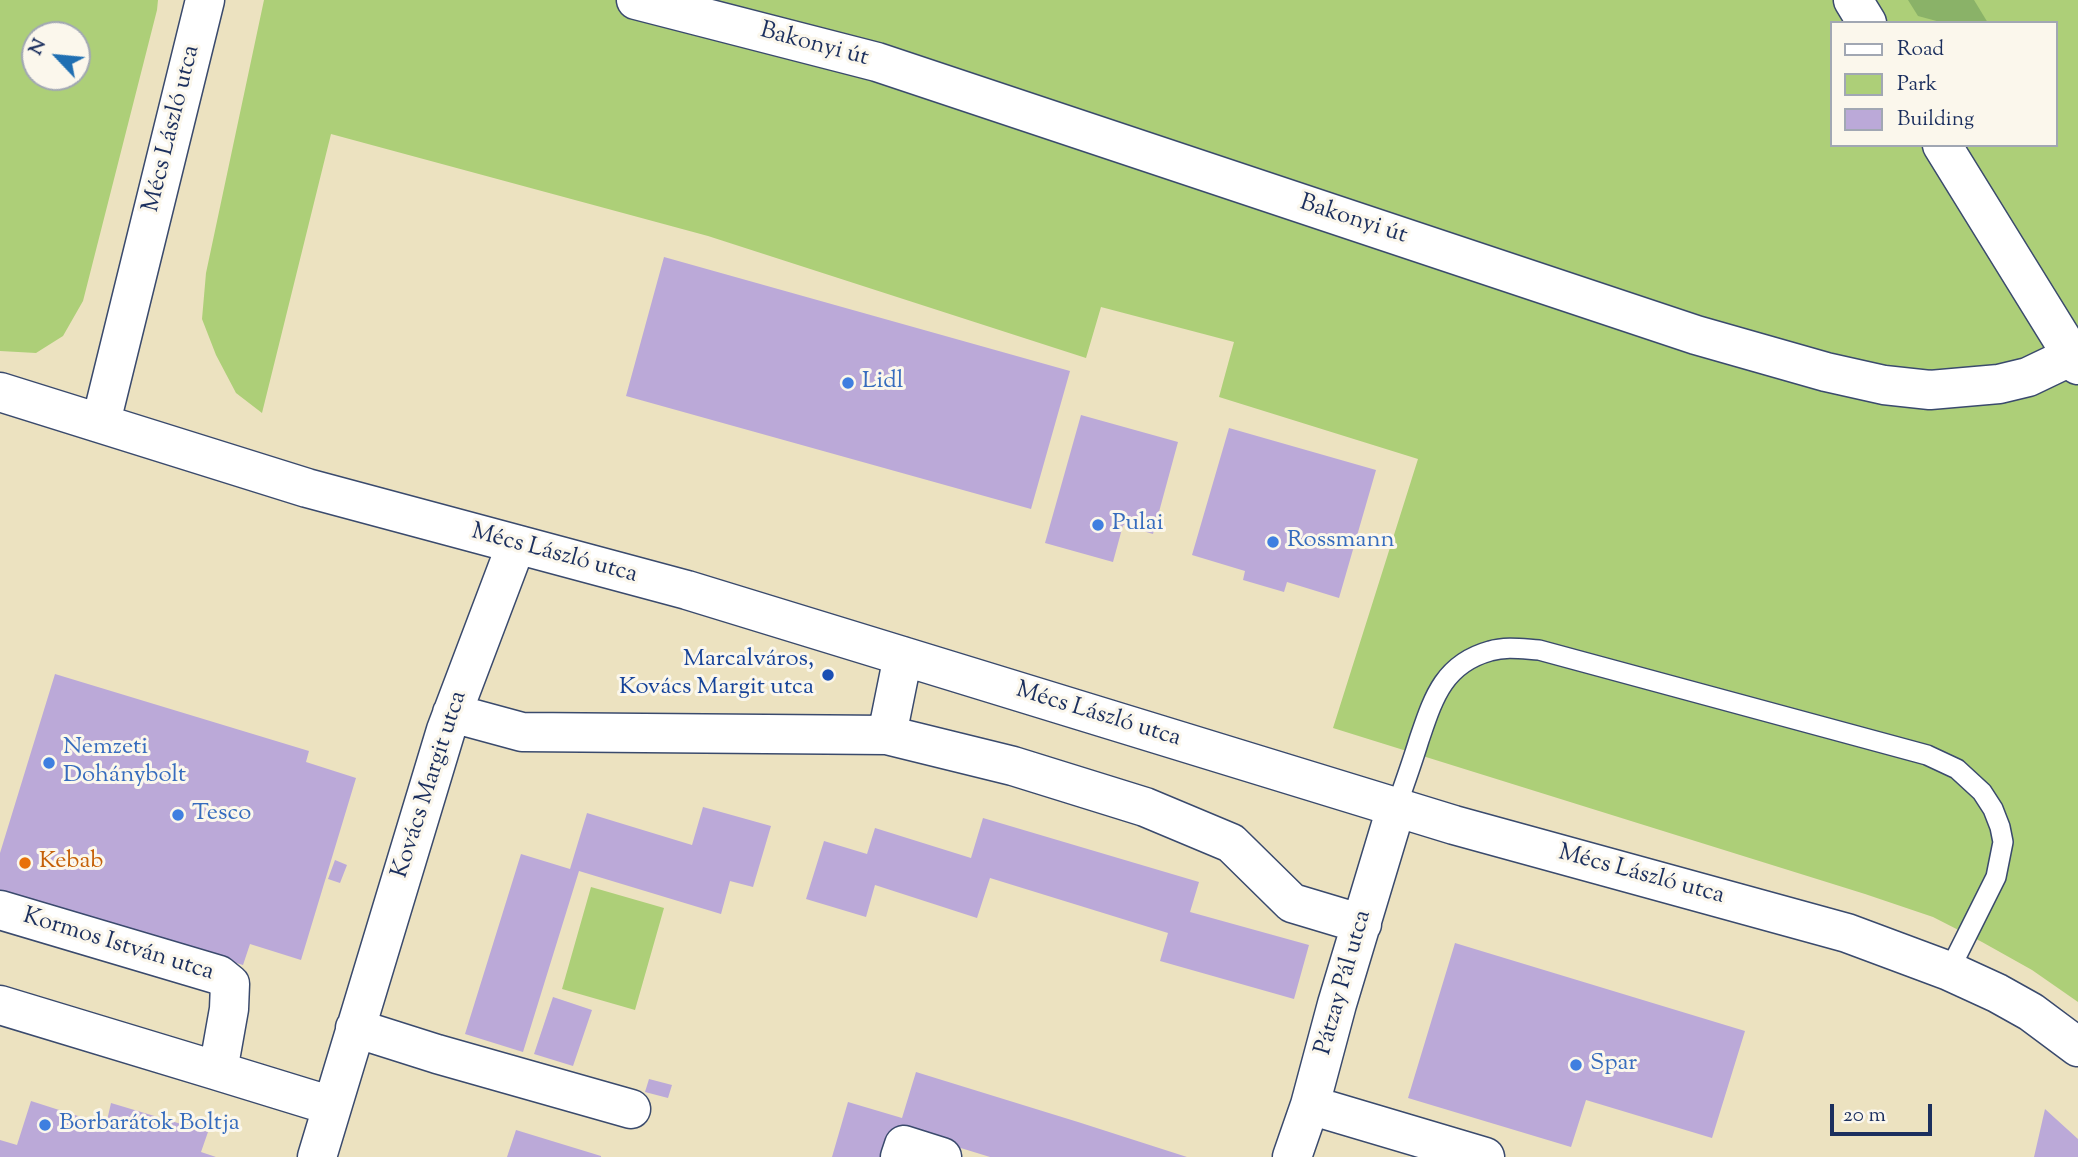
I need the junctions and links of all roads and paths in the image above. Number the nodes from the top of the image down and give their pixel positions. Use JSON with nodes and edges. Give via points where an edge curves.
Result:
{"nodes":[{"id":1,"x":205,"y":0,"type":"edge"},
{"id":2,"x":636,"y":0,"type":"edge"},
{"id":3,"x":1853,"y":0,"type":"edge"},
{"id":4,"x":1866,"y":21,"type":"edge"},
{"id":5,"x":1943,"y":147,"type":"edge"},
{"id":6,"x":2075,"y":360,"type":"edge"},
{"id":7,"x":0,"y":392,"type":"edge"},
{"id":8,"x":101,"y":422,"type":"junction"},
{"id":9,"x":516,"y":545,"type":"junction"},
{"id":10,"x":903,"y":656,"type":"junction"},
{"id":11,"x":452,"y":713,"type":"junction"},
{"id":12,"x":887,"y":735,"type":"junction"},
{"id":13,"x":1396,"y":808,"type":"junction"},
{"id":14,"x":0,"y":910,"type":"edge"},
{"id":15,"x":1362,"y":924,"type":"junction"},
{"id":16,"x":1949,"y":971,"type":"junction"},
{"id":17,"x":0,"y":1005,"type":"edge"},
{"id":18,"x":355,"y":1028,"type":"junction"},
{"id":19,"x":2078,"y":1047,"type":"edge"},
{"id":20,"x":218,"y":1071,"type":"junction"},
{"id":21,"x":332,"y":1105,"type":"junction"},
{"id":22,"x":1310,"y":1105,"type":"junction"},
{"id":23,"x":631,"y":1109,"type":"dead end"},
{"id":24,"x":317,"y":1157,"type":"edge"},
{"id":25,"x":900,"y":1157,"type":"edge"},
{"id":26,"x":942,"y":1157,"type":"edge"},
{"id":27,"x":1292,"y":1157,"type":"edge"},
{"id":28,"x":1485,"y":1157,"type":"edge"}],
"edges":[{"from":1,"to":8,"type":"street","name":"Mécs László utca"},
{"from":2,"to":6,"type":"street","name":"Bakonyi út","via":[[877,62],[1696,335],[1826,372],[1930,390],[1998,384]]},
{"from":3,"to":4,"type":"street"},
{"from":5,"to":6,"type":"street"},
{"from":7,"to":8,"type":"street","name":"Mécs László utca"},
{"from":8,"to":9,"type":"street","name":"Mécs László utca","via":[[307,488]]},
{"from":9,"to":10,"type":"street","name":"Mécs László utca","via":[[687,590]]},
{"from":9,"to":11,"type":"street","name":"Kovács Margit utca"},
{"from":10,"to":12,"type":"street"},
{"from":10,"to":13,"type":"street","name":"Mécs László utca"},
{"from":11,"to":12,"type":"street","via":[[522,732]]},
{"from":11,"to":18,"type":"street","name":"Kovács Margit utca"},
{"from":12,"to":15,"type":"street","via":[[1013,766],[1145,807],[1231,843],[1292,903]]},
{"from":13,"to":15,"type":"street","name":"Pátzay Pál utca"},
{"from":13,"to":16,"type":"street","name":"Mécs László utca","via":[[1847,933]]},
{"from":13,"to":16,"type":"lane","via":[[1433,698],[1445,680],[1475,657],[1509,648],[1539,650],[1927,755],[1957,769],[1982,792],[2003,842],[1996,877]]},
{"from":14,"to":20,"type":"street","name":"Kormos István utca","via":[[219,975],[230,984]]},
{"from":15,"to":22,"type":"street","name":"Pátzay Pál utca"},
{"from":16,"to":19,"type":"street","name":"Mécs László utca","via":[[2031,1013]]},
{"from":17,"to":20,"type":"street"},
{"from":18,"to":21,"type":"street","name":"Kovács Margit utca"},
{"from":18,"to":23,"type":"street"},
{"from":20,"to":21,"type":"street"},
{"from":21,"to":24,"type":"street","name":"Kovács Margit utca"},
{"from":22,"to":27,"type":"street","name":"Pátzay Pál utca"},
{"from":22,"to":28,"type":"street"},
{"from":25,"to":26,"type":"street","via":[[904,1145]]}]}
